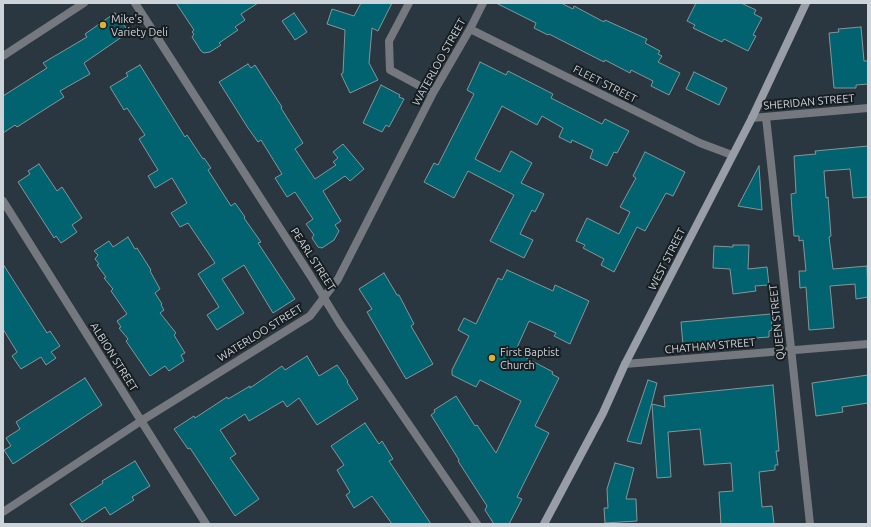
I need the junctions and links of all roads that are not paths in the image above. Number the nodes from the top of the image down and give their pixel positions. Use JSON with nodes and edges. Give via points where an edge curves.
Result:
{"nodes":[{"id":1,"x":84,"y":3,"type":"edge"},
{"id":2,"x":135,"y":3,"type":"edge"},
{"id":3,"x":409,"y":3,"type":"edge"},
{"id":4,"x":483,"y":3,"type":"edge"},
{"id":5,"x":806,"y":3,"type":"edge"},
{"id":6,"x":470,"y":29,"type":"junction"},
{"id":7,"x":3,"y":56,"type":"edge"},
{"id":8,"x":433,"y":94,"type":"junction"},
{"id":9,"x":868,"y":108,"type":"edge"},
{"id":10,"x":766,"y":117,"type":"junction"},
{"id":11,"x":752,"y":118,"type":"junction"},
{"id":12,"x":732,"y":155,"type":"junction"},
{"id":13,"x":3,"y":201,"type":"edge"},
{"id":14,"x":324,"y":297,"type":"junction"},
{"id":15,"x":868,"y":344,"type":"edge"},
{"id":16,"x":791,"y":351,"type":"junction"},
{"id":17,"x":625,"y":364,"type":"junction"},
{"id":18,"x":141,"y":421,"type":"junction"},
{"id":19,"x":3,"y":512,"type":"edge"},
{"id":20,"x":206,"y":524,"type":"edge"},
{"id":21,"x":477,"y":524,"type":"edge"},
{"id":22,"x":544,"y":524,"type":"edge"},
{"id":23,"x":810,"y":524,"type":"edge"}],
"edges":[{"from":1,"to":7,"type":"street"},
{"from":2,"to":14,"type":"street","name":"PEARL STREET"},
{"from":3,"to":8,"type":"street","via":[[389,41],[390,70]]},
{"from":4,"to":6,"type":"street","name":"WATERLOO STREET"},
{"from":5,"to":11,"type":"main road","name":"WEST STREET"},
{"from":6,"to":8,"type":"street","name":"WATERLOO STREET"},
{"from":6,"to":12,"type":"street","name":"FLEET STREET","via":[[700,143]]},
{"from":8,"to":14,"type":"street","name":"WATERLOO STREET","via":[[338,279]]},
{"from":9,"to":10,"type":"street","name":"SHERIDAN STREET"},
{"from":10,"to":11,"type":"street","name":"SHERIDAN STREET"},
{"from":10,"to":16,"type":"street","name":"QUEEN STREET"},
{"from":11,"to":12,"type":"main road","name":"WEST STREET"},
{"from":12,"to":17,"type":"main road","name":"WEST STREET"},
{"from":13,"to":18,"type":"street","name":"ALBION STREET"},
{"from":14,"to":18,"type":"street","name":"WATERLOO STREET","via":[[310,316]]},
{"from":14,"to":21,"type":"street","name":"PEARL STREET"},
{"from":15,"to":16,"type":"street","name":"CHATHAM STREET"},
{"from":16,"to":17,"type":"street","name":"CHATHAM STREET"},
{"from":16,"to":23,"type":"street","name":"QUEEN STREET"},
{"from":17,"to":22,"type":"main road","name":"WEST STREET","via":[[603,413]]},
{"from":18,"to":19,"type":"street","name":"WATERLOO STREET"},
{"from":18,"to":20,"type":"street","name":"ALBION STREET"}]}
